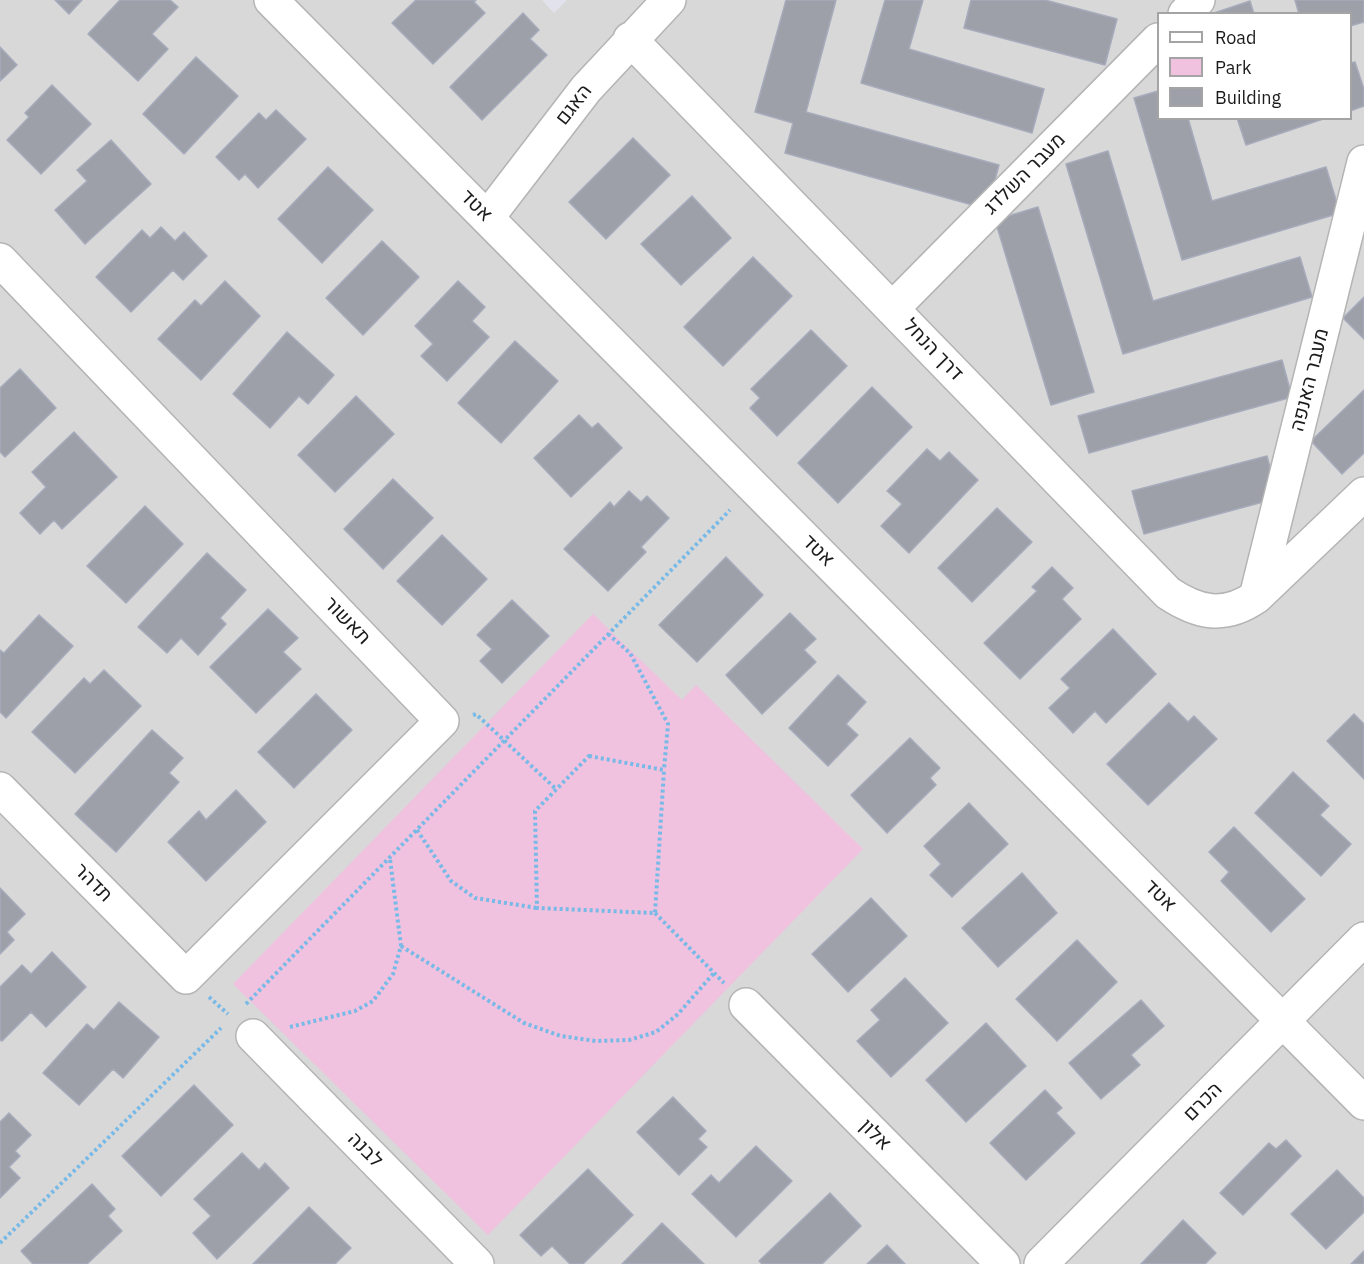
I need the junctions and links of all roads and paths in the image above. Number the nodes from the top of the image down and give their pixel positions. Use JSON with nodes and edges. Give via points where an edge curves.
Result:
{"nodes":[{"id":1,"x":271,"y":0,"type":"edge"},
{"id":2,"x":669,"y":0,"type":"edge"},
{"id":3,"x":1198,"y":0,"type":"edge"},
{"id":4,"x":1187,"y":12,"type":"edge"},
{"id":5,"x":630,"y":39,"type":"junction"},
{"id":6,"x":1157,"y":41,"type":"edge"},
{"id":7,"x":1364,"y":162,"type":"edge"},
{"id":8,"x":487,"y":218,"type":"junction"},
{"id":9,"x":0,"y":260,"type":"edge"},
{"id":10,"x":892,"y":309,"type":"junction"},
{"id":11,"x":753,"y":486,"type":"junction"},
{"id":12,"x":1364,"y":494,"type":"edge"},
{"id":13,"x":1256,"y":597,"type":"junction"},
{"id":14,"x":608,"y":634,"type":"junction"},
{"id":15,"x":442,"y":721,"type":"junction"},
{"id":16,"x":503,"y":741,"type":"junction"},
{"id":17,"x":664,"y":770,"type":"junction"},
{"id":18,"x":0,"y":789,"type":"edge"},
{"id":19,"x":556,"y":789,"type":"junction"},
{"id":20,"x":417,"y":830,"type":"junction"},
{"id":21,"x":390,"y":858,"type":"junction"},
{"id":22,"x":537,"y":908,"type":"junction"},
{"id":23,"x":655,"y":913,"type":"junction"},
{"id":24,"x":1364,"y":939,"type":"edge"},
{"id":25,"x":401,"y":946,"type":"junction"},
{"id":26,"x":714,"y":973,"type":"junction"},
{"id":27,"x":186,"y":977,"type":"junction"},
{"id":28,"x":746,"y":1005,"type":"joint"},
{"id":29,"x":1283,"y":1020,"type":"junction"},
{"id":30,"x":242,"y":1027,"type":"junction"},
{"id":31,"x":1364,"y":1102,"type":"edge"},
{"id":32,"x":0,"y":1243,"type":"edge"},
{"id":33,"x":477,"y":1264,"type":"edge"},
{"id":34,"x":1003,"y":1264,"type":"edge"},
{"id":35,"x":1041,"y":1264,"type":"edge"}],
"edges":[{"from":1,"to":8,"type":"street","name":"אטד"},
{"from":2,"to":5,"type":"street","name":"האגם"},
{"from":3,"to":4,"type":"street"},
{"from":5,"to":8,"type":"street","name":"האגם","via":[[586,89]]},
{"from":5,"to":10,"type":"street","name":"דרך הנחל"},
{"from":6,"to":10,"type":"street","name":"מעבר השלדג"},
{"from":7,"to":13,"type":"street","name":"מעבר האנפה"},
{"from":8,"to":11,"type":"street","name":"אטד"},
{"from":9,"to":15,"type":"street","name":"תאשור"},
{"from":10,"to":13,"type":"street","name":"דרך הנחל","via":[[1168,593],[1187,605],[1209,611],[1233,609]]},
{"from":11,"to":14,"type":"path"},
{"from":11,"to":29,"type":"street","name":"אטד"},
{"from":12,"to":13,"type":"street","name":"דרך הנחל"},
{"from":14,"to":16,"type":"path"},
{"from":14,"to":17,"type":"path","via":[[630,653],[668,724]]},
{"from":15,"to":16,"type":"path","via":[[476,714]]},
{"from":15,"to":27,"type":"street"},
{"from":16,"to":19,"type":"path"},
{"from":16,"to":20,"type":"path"},
{"from":17,"to":19,"type":"path","via":[[589,756]]},
{"from":17,"to":23,"type":"path"},
{"from":18,"to":27,"type":"street","name":"תדהר"},
{"from":19,"to":22,"type":"path","via":[[535,811]]},
{"from":20,"to":21,"type":"path"},
{"from":20,"to":22,"type":"path","via":[[451,881],[475,898]]},
{"from":21,"to":25,"type":"path"},
{"from":21,"to":30,"type":"path"},
{"from":22,"to":23,"type":"path"},
{"from":23,"to":26,"type":"path"},
{"from":24,"to":29,"type":"street","name":"הכרם"},
{"from":25,"to":26,"type":"path","via":[[524,1023],[561,1036],[596,1041],[629,1040],[656,1032],[678,1014]]},
{"from":25,"to":30,"type":"path","via":[[393,974],[373,1001],[355,1011]]},
{"from":26,"to":28,"type":"path"},
{"from":27,"to":30,"type":"path"},
{"from":28,"to":34,"type":"street","name":"אלון"},
{"from":29,"to":31,"type":"street","name":"אטד"},
{"from":29,"to":35,"type":"street","name":"הכרם"},
{"from":30,"to":32,"type":"path"},
{"from":30,"to":33,"type":"street","name":"לבנה"}]}
